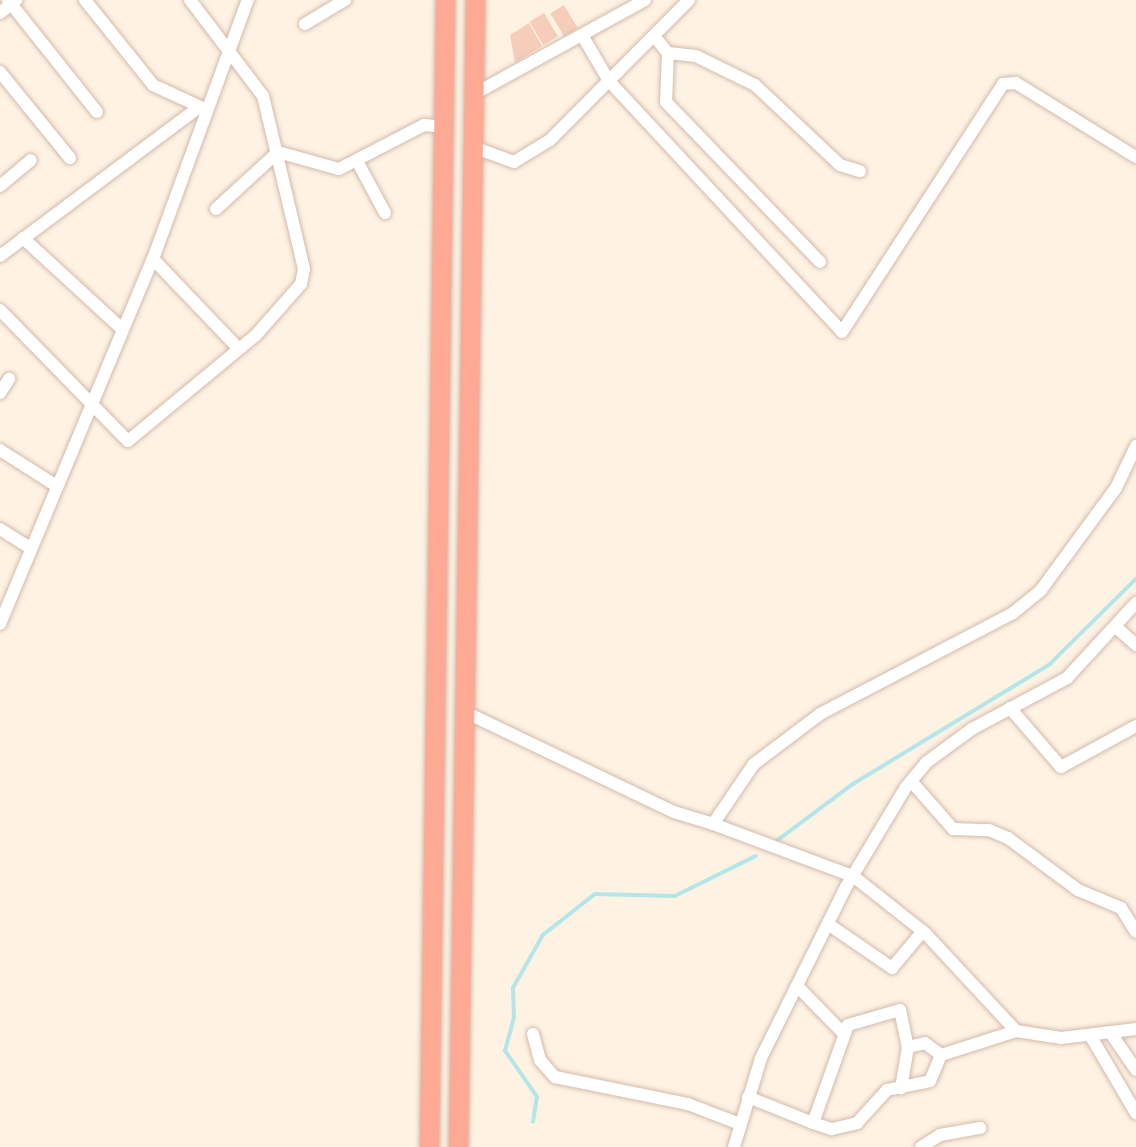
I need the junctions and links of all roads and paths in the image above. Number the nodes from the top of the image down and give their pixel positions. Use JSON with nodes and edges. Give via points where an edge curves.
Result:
{"nodes":[{"id":1,"x":85,"y":0,"type":"edge"},
{"id":2,"x":190,"y":0,"type":"edge"},
{"id":3,"x":248,"y":0,"type":"edge"},
{"id":4,"x":345,"y":0,"type":"edge"},
{"id":5,"x":445,"y":0,"type":"edge"},
{"id":6,"x":645,"y":0,"type":"edge"},
{"id":7,"x":690,"y":0,"type":"edge"},
{"id":8,"x":12,"y":1,"type":"edge"},
{"id":9,"x":476,"y":1,"type":"edge"},
{"id":10,"x":0,"y":13,"type":"edge"},
{"id":11,"x":305,"y":24,"type":"dead end"},
{"id":12,"x":582,"y":35,"type":"junction"},
{"id":13,"x":654,"y":36,"type":"junction"},
{"id":14,"x":230,"y":50,"type":"junction"},
{"id":15,"x":668,"y":53,"type":"junction"},
{"id":16,"x":0,"y":72,"type":"edge"},
{"id":17,"x":609,"y":81,"type":"junction"},
{"id":18,"x":474,"y":93,"type":"junction"},
{"id":19,"x":204,"y":108,"type":"junction"},
{"id":20,"x":97,"y":112,"type":"dead end"},
{"id":21,"x":447,"y":127,"type":"junction"},
{"id":22,"x":473,"y":147,"type":"junction"},
{"id":23,"x":278,"y":152,"type":"junction"},
{"id":24,"x":1136,"y":157,"type":"edge"},
{"id":25,"x":69,"y":158,"type":"dead end"},
{"id":26,"x":31,"y":160,"type":"dead end"},
{"id":27,"x":357,"y":161,"type":"junction"},
{"id":28,"x":860,"y":171,"type":"dead end"},
{"id":29,"x":0,"y":186,"type":"edge"},
{"id":30,"x":216,"y":209,"type":"dead end"},
{"id":31,"x":385,"y":213,"type":"dead end"},
{"id":32,"x":23,"y":238,"type":"junction"},
{"id":33,"x":0,"y":256,"type":"edge"},
{"id":34,"x":153,"y":259,"type":"junction"},
{"id":35,"x":820,"y":262,"type":"dead end"},
{"id":36,"x":0,"y":310,"type":"edge"},
{"id":37,"x":121,"y":328,"type":"junction"},
{"id":38,"x":239,"y":349,"type":"junction"},
{"id":39,"x":9,"y":379,"type":"dead end"},
{"id":40,"x":0,"y":393,"type":"edge"},
{"id":41,"x":91,"y":403,"type":"junction"},
{"id":42,"x":1136,"y":446,"type":"edge"},
{"id":43,"x":0,"y":450,"type":"edge"},
{"id":44,"x":55,"y":485,"type":"junction"},
{"id":45,"x":0,"y":529,"type":"edge"},
{"id":46,"x":30,"y":548,"type":"junction"},
{"id":47,"x":1136,"y":603,"type":"edge"},
{"id":48,"x":3,"y":609,"type":"edge"},
{"id":49,"x":0,"y":624,"type":"edge"},
{"id":50,"x":1116,"y":627,"type":"junction"},
{"id":51,"x":1136,"y":645,"type":"edge"},
{"id":52,"x":1010,"y":708,"type":"junction"},
{"id":53,"x":463,"y":716,"type":"junction"},
{"id":54,"x":1134,"y":733,"type":"edge"},
{"id":55,"x":911,"y":781,"type":"junction"},
{"id":56,"x":713,"y":824,"type":"junction"},
{"id":57,"x":853,"y":876,"type":"junction"},
{"id":58,"x":828,"y":924,"type":"junction"},
{"id":59,"x":1135,"y":925,"type":"edge"},
{"id":60,"x":923,"y":931,"type":"junction"},
{"id":61,"x":797,"y":986,"type":"junction"},
{"id":62,"x":1136,"y":1028,"type":"edge"},
{"id":63,"x":1016,"y":1031,"type":"junction"},
{"id":64,"x":1110,"y":1032,"type":"junction"},
{"id":65,"x":533,"y":1034,"type":"dead end"},
{"id":66,"x":844,"y":1034,"type":"junction"},
{"id":67,"x":1090,"y":1035,"type":"junction"},
{"id":68,"x":908,"y":1047,"type":"junction"},
{"id":69,"x":941,"y":1055,"type":"junction"},
{"id":70,"x":1136,"y":1070,"type":"edge"},
{"id":71,"x":901,"y":1088,"type":"junction"},
{"id":72,"x":748,"y":1097,"type":"junction"},
{"id":73,"x":1136,"y":1113,"type":"edge"},
{"id":74,"x":813,"y":1123,"type":"junction"},
{"id":75,"x":740,"y":1124,"type":"junction"},
{"id":76,"x":981,"y":1128,"type":"dead end"},
{"id":77,"x":429,"y":1147,"type":"edge"},
{"id":78,"x":458,"y":1147,"type":"edge"},
{"id":79,"x":734,"y":1147,"type":"edge"},
{"id":80,"x":921,"y":1147,"type":"edge"}],
"edges":[{"from":1,"to":19,"type":"street","via":[[153,85]]},
{"from":2,"to":14,"type":"street"},
{"from":3,"to":14,"type":"street"},
{"from":4,"to":11,"type":"street"},
{"from":5,"to":21,"type":"highway"},
{"from":6,"to":12,"type":"street"},
{"from":7,"to":13,"type":"street"},
{"from":8,"to":10,"type":"street"},
{"from":8,"to":20,"type":"street"},
{"from":9,"to":18,"type":"highway"},
{"from":12,"to":17,"type":"street"},
{"from":12,"to":18,"type":"street"},
{"from":13,"to":15,"type":"street"},
{"from":13,"to":17,"type":"street"},
{"from":14,"to":19,"type":"street"},
{"from":14,"to":23,"type":"street","via":[[260,87]]},
{"from":15,"to":28,"type":"street","via":[[696,56],[755,85],[840,165]]},
{"from":15,"to":35,"type":"street","via":[[666,102]]},
{"from":16,"to":25,"type":"street"},
{"from":17,"to":22,"type":"street","via":[[550,140],[514,162]]},
{"from":17,"to":24,"type":"street","via":[[842,331],[1003,84],[1016,83]]},
{"from":18,"to":22,"type":"highway"},
{"from":19,"to":32,"type":"street"},
{"from":19,"to":34,"type":"street"},
{"from":21,"to":27,"type":"street","via":[[424,125]]},
{"from":21,"to":77,"type":"highway"},
{"from":22,"to":53,"type":"highway"},
{"from":23,"to":27,"type":"street","via":[[333,169]]},
{"from":23,"to":30,"type":"street"},
{"from":23,"to":38,"type":"street","via":[[303,277]]},
{"from":26,"to":29,"type":"street"},
{"from":27,"to":31,"type":"street"},
{"from":32,"to":33,"type":"street"},
{"from":32,"to":37,"type":"street"},
{"from":34,"to":37,"type":"street"},
{"from":34,"to":38,"type":"street"},
{"from":36,"to":41,"type":"street"},
{"from":37,"to":41,"type":"street"},
{"from":38,"to":41,"type":"street","via":[[131,440]]},
{"from":39,"to":40,"type":"street"},
{"from":41,"to":44,"type":"street"},
{"from":42,"to":56,"type":"street","via":[[1116,488],[1041,590],[1013,613],[820,714],[754,764]]},
{"from":43,"to":44,"type":"street"},
{"from":44,"to":46,"type":"street"},
{"from":45,"to":46,"type":"street"},
{"from":46,"to":48,"type":"street"},
{"from":47,"to":50,"type":"street"},
{"from":48,"to":49,"type":"street"},
{"from":50,"to":51,"type":"street"},
{"from":50,"to":52,"type":"street","via":[[1067,678]]},
{"from":52,"to":54,"type":"street","via":[[1061,767]]},
{"from":52,"to":55,"type":"street","via":[[949,745]]},
{"from":53,"to":56,"type":"street","via":[[662,807]]},
{"from":53,"to":78,"type":"highway"},
{"from":55,"to":57,"type":"street"},
{"from":55,"to":59,"type":"street","via":[[953,829],[989,830],[1008,838]]},
{"from":56,"to":57,"type":"street"},
{"from":57,"to":58,"type":"street"},
{"from":57,"to":60,"type":"street"},
{"from":58,"to":60,"type":"street","via":[[892,968]]},
{"from":58,"to":61,"type":"street"},
{"from":60,"to":63,"type":"street"},
{"from":61,"to":66,"type":"street"},
{"from":61,"to":72,"type":"street"},
{"from":62,"to":64,"type":"street"},
{"from":63,"to":67,"type":"street","via":[[1061,1038]]},
{"from":63,"to":69,"type":"street"},
{"from":64,"to":67,"type":"street"},
{"from":64,"to":70,"type":"street"},
{"from":65,"to":75,"type":"street","via":[[540,1060],[555,1077],[688,1104]]},
{"from":66,"to":68,"type":"street","via":[[848,1025],[900,1010]]},
{"from":66,"to":74,"type":"street","via":[[831,1089]]},
{"from":67,"to":73,"type":"street"},
{"from":68,"to":69,"type":"street","via":[[925,1043]]},
{"from":68,"to":71,"type":"street"},
{"from":69,"to":71,"type":"street","via":[[930,1081]]},
{"from":71,"to":74,"type":"street","via":[[887,1090],[856,1123],[832,1129]]},
{"from":72,"to":74,"type":"street"},
{"from":72,"to":75,"type":"street"},
{"from":75,"to":79,"type":"street"},
{"from":76,"to":80,"type":"street","via":[[940,1135]]}]}
